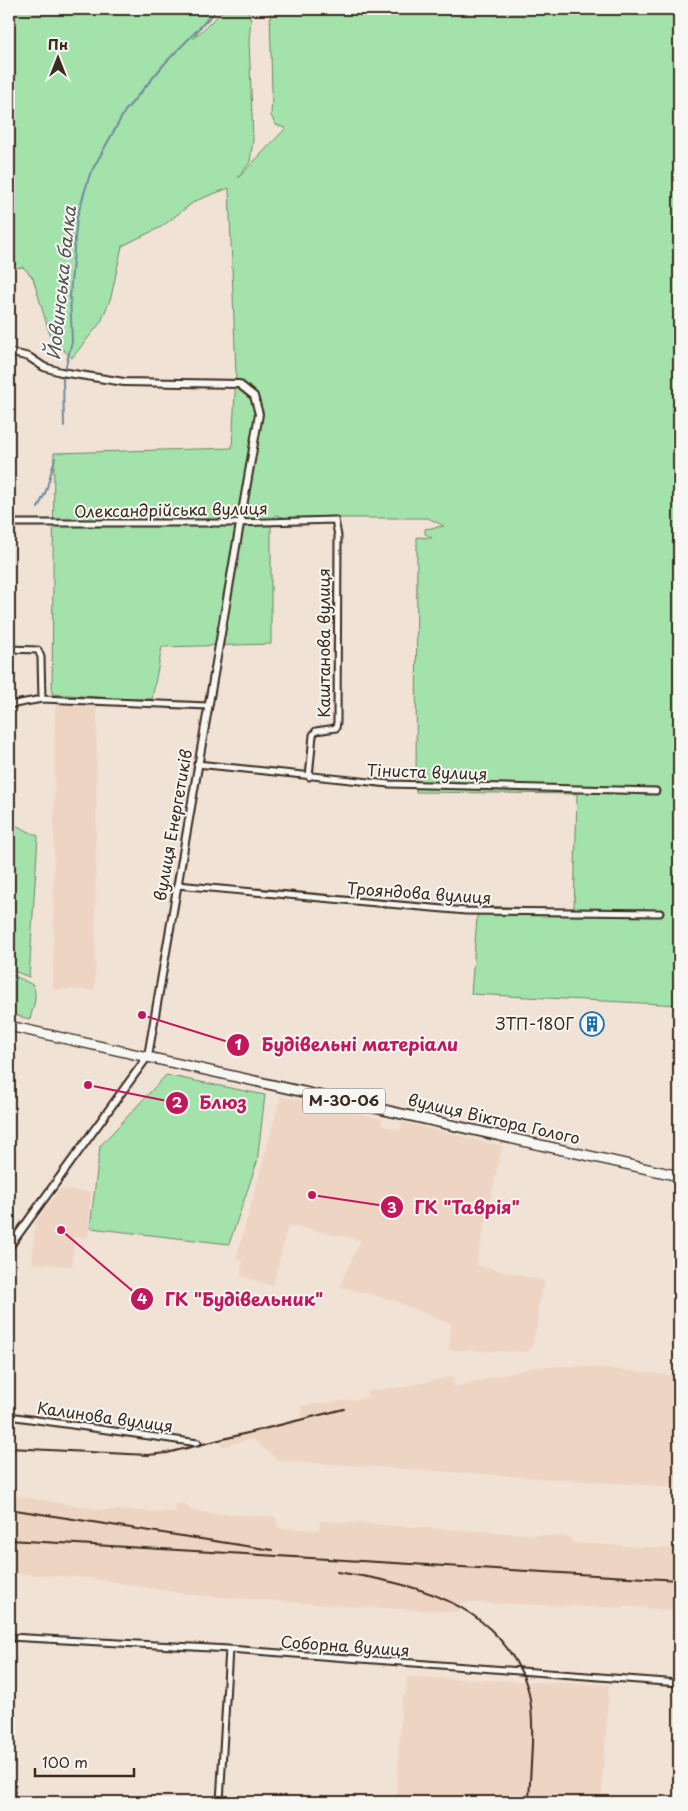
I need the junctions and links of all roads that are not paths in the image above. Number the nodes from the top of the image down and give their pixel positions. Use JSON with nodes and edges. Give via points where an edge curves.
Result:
{"nodes":[{"id":1,"x":9,"y":352,"type":"edge"},
{"id":2,"x":335,"y":520,"type":"joint"},
{"id":3,"x":241,"y":522,"type":"junction"},
{"id":4,"x":9,"y":523,"type":"edge"},
{"id":5,"x":9,"y":649,"type":"edge"},
{"id":6,"x":42,"y":699,"type":"junction"},
{"id":7,"x":9,"y":705,"type":"edge"},
{"id":8,"x":208,"y":706,"type":"junction"},
{"id":9,"x":197,"y":764,"type":"junction"},
{"id":10,"x":309,"y":778,"type":"junction"},
{"id":11,"x":656,"y":791,"type":"dead end"},
{"id":12,"x":177,"y":885,"type":"junction"},
{"id":13,"x":660,"y":913,"type":"dead end"},
{"id":14,"x":9,"y":1026,"type":"edge"},
{"id":15,"x":148,"y":1056,"type":"junction"},
{"id":16,"x":679,"y":1176,"type":"edge"},
{"id":17,"x":9,"y":1247,"type":"edge"},
{"id":18,"x":9,"y":1416,"type":"edge"},
{"id":19,"x":198,"y":1443,"type":"dead end"},
{"id":20,"x":9,"y":1637,"type":"edge"},
{"id":21,"x":229,"y":1649,"type":"junction"},
{"id":22,"x":679,"y":1683,"type":"edge"},
{"id":23,"x":220,"y":1802,"type":"edge"}],
"edges":[{"from":1,"to":3,"type":"street","name":"вулиця Енергетиків","via":[[44,367],[96,379],[155,384],[229,383],[247,389],[258,404],[259,414]]},
{"from":2,"to":3,"type":"street","name":"Олександрійська вулиця"},
{"from":2,"to":10,"type":"street","name":"Каштанова вулиця","via":[[338,536],[337,722],[336,728],[316,731],[313,735]]},
{"from":3,"to":4,"type":"street","name":"Олександрійська вулиця"},
{"from":3,"to":8,"type":"street","name":"вулиця Енергетиків"},
{"from":5,"to":6,"type":"street","via":[[38,650]]},
{"from":6,"to":7,"type":"street"},
{"from":6,"to":8,"type":"street"},
{"from":8,"to":9,"type":"street","name":"вулиця Енергетиків"},
{"from":9,"to":10,"type":"street","name":"Тіниста вулиця"},
{"from":9,"to":12,"type":"street","name":"вулиця Енергетиків"},
{"from":10,"to":11,"type":"street","name":"Тіниста вулиця","via":[[389,784]]},
{"from":12,"to":13,"type":"street","name":"Трояндова вулиця","via":[[466,911]]},
{"from":12,"to":15,"type":"street","name":"вулиця Енергетиків"},
{"from":14,"to":15,"type":"main road","name":"вулиця Віктора Голого","number":"М-30-06"},
{"from":15,"to":16,"type":"main road","name":"вулиця Віктора Голого","number":"М-30-06"},
{"from":15,"to":17,"type":"street","name":"вулиця Енергетиків"},
{"from":18,"to":19,"type":"street","name":"Калинова вулиця"},
{"from":20,"to":21,"type":"street","name":"Соборна вулиця"},
{"from":21,"to":22,"type":"street","name":"Соборна вулиця"},
{"from":21,"to":23,"type":"street"}]}
